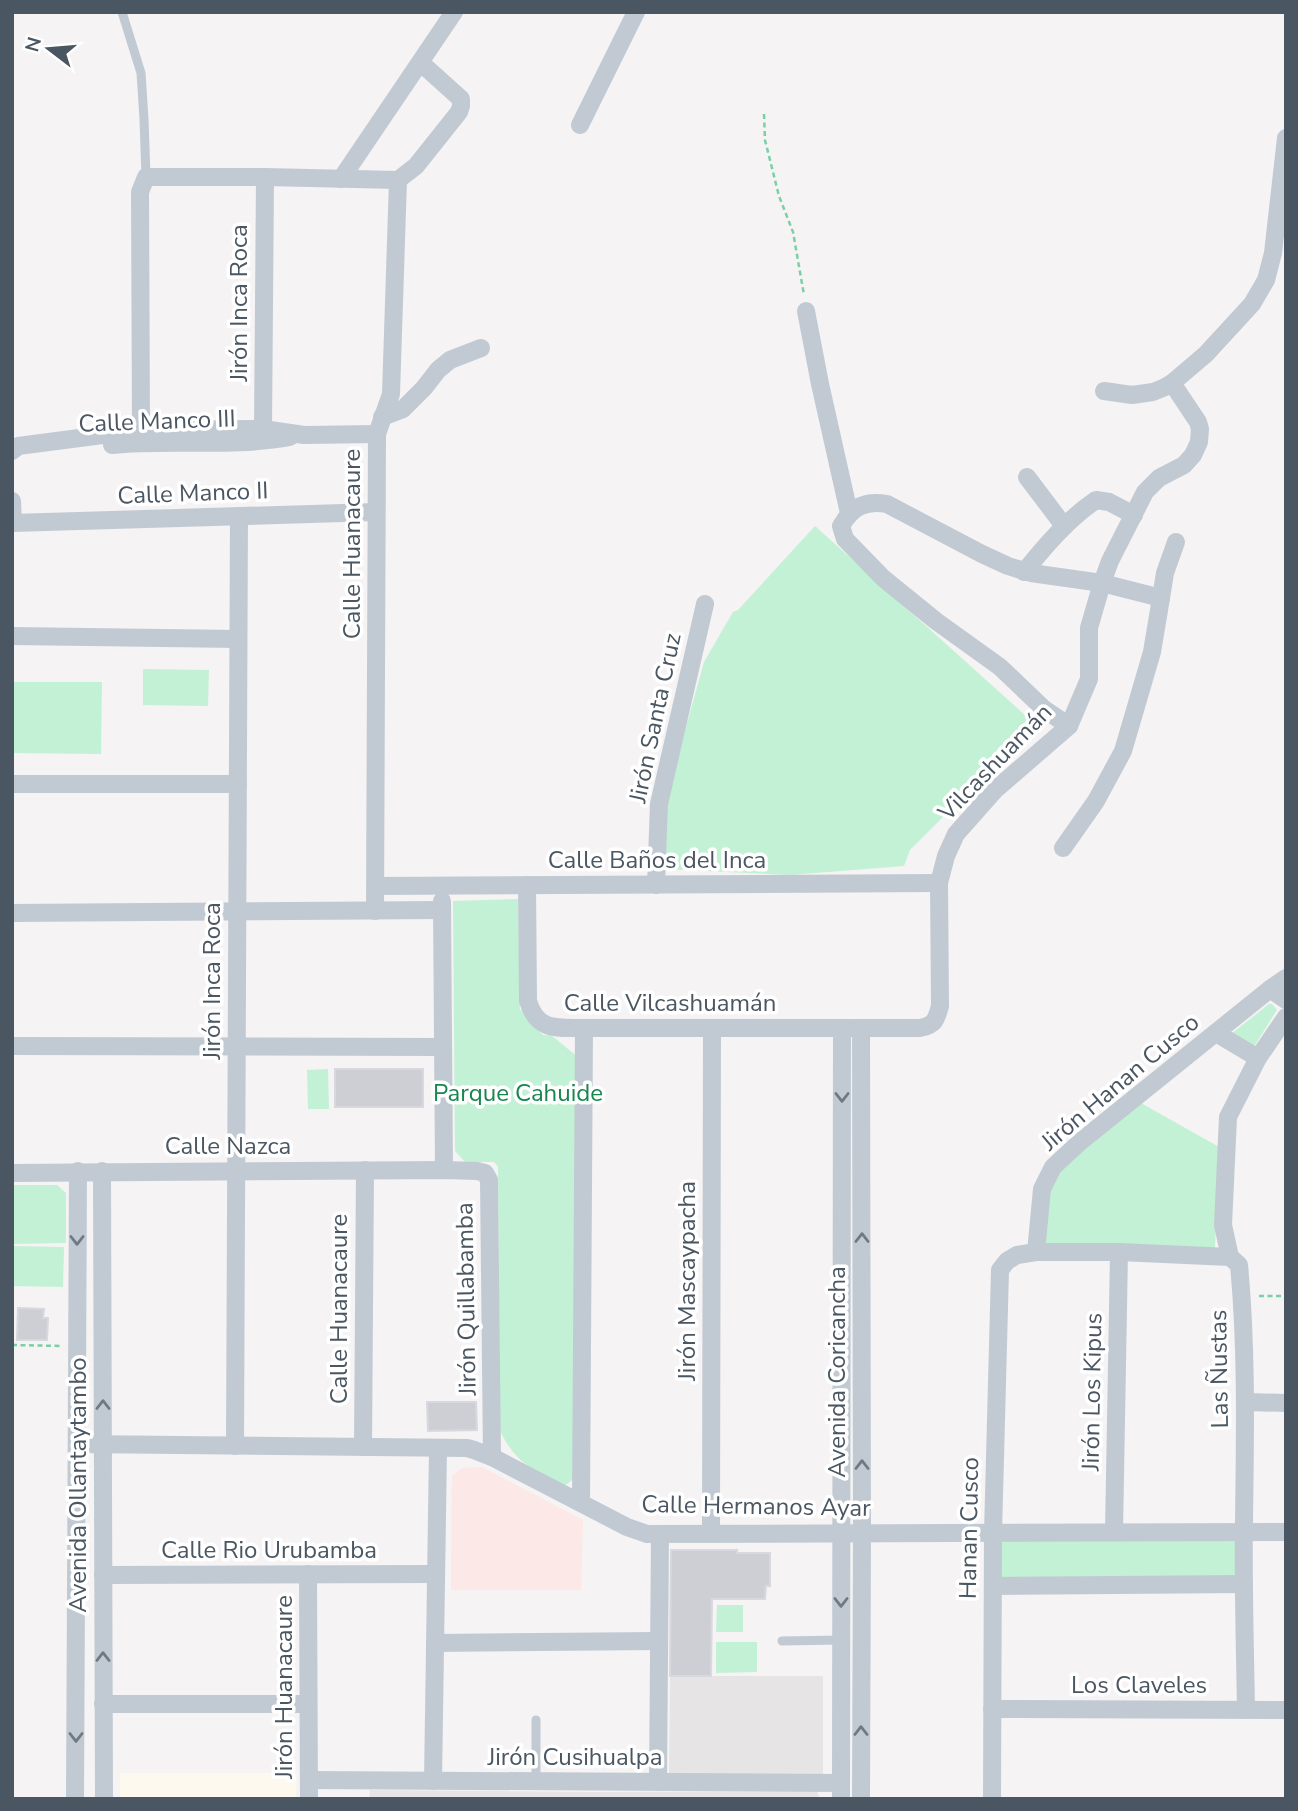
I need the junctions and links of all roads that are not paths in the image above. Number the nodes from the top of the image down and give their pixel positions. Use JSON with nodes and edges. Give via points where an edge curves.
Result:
{"nodes":[{"id":1,"x":122,"y":12,"type":"edge"},
{"id":2,"x":454,"y":12,"type":"edge"},
{"id":3,"x":636,"y":12,"type":"edge"},
{"id":4,"x":421,"y":63,"type":"junction"},
{"id":5,"x":580,"y":125,"type":"dead end"},
{"id":6,"x":1286,"y":138,"type":"edge"},
{"id":7,"x":146,"y":177,"type":"junction"},
{"id":8,"x":265,"y":177,"type":"junction"},
{"id":9,"x":341,"y":179,"type":"junction"},
{"id":10,"x":398,"y":180,"type":"junction"},
{"id":11,"x":806,"y":311,"type":"road end"},
{"id":12,"x":481,"y":348,"type":"dead end"},
{"id":13,"x":1172,"y":383,"type":"junction"},
{"id":14,"x":1104,"y":391,"type":"dead end"},
{"id":15,"x":380,"y":425,"type":"junction"},
{"id":16,"x":263,"y":429,"type":"junction"},
{"id":17,"x":141,"y":430,"type":"junction"},
{"id":18,"x":304,"y":435,"type":"junction"},
{"id":19,"x":14,"y":451,"type":"edge"},
{"id":20,"x":1027,"y":477,"type":"dead end"},
{"id":21,"x":12,"y":501,"type":"edge"},
{"id":22,"x":376,"y":512,"type":"junction"},
{"id":23,"x":849,"y":513,"type":"junction"},
{"id":24,"x":1134,"y":515,"type":"junction"},
{"id":25,"x":239,"y":516,"type":"junction"},
{"id":26,"x":13,"y":523,"type":"edge"},
{"id":27,"x":1064,"y":526,"type":"junction"},
{"id":28,"x":1176,"y":542,"type":"dead end"},
{"id":29,"x":1024,"y":572,"type":"junction"},
{"id":30,"x":1101,"y":583,"type":"junction"},
{"id":31,"x":1161,"y":598,"type":"junction"},
{"id":32,"x":705,"y":604,"type":"dead end"},
{"id":33,"x":12,"y":636,"type":"edge"},
{"id":34,"x":239,"y":639,"type":"junction"},
{"id":35,"x":1069,"y":726,"type":"junction"},
{"id":36,"x":12,"y":784,"type":"edge"},
{"id":37,"x":238,"y":784,"type":"junction"},
{"id":38,"x":1063,"y":848,"type":"dead end"},
{"id":39,"x":939,"y":883,"type":"junction"},
{"id":40,"x":656,"y":885,"type":"junction"},
{"id":41,"x":376,"y":886,"type":"junction"},
{"id":42,"x":442,"y":886,"type":"junction"},
{"id":43,"x":527,"y":886,"type":"junction"},
{"id":44,"x":442,"y":910,"type":"junction"},
{"id":45,"x":237,"y":911,"type":"junction"},
{"id":46,"x":375,"y":911,"type":"junction"},
{"id":47,"x":12,"y":913,"type":"edge"},
{"id":48,"x":1286,"y":978,"type":"edge"},
{"id":49,"x":1270,"y":989,"type":"junction"},
{"id":50,"x":1286,"y":1000,"type":"edge"},
{"id":51,"x":1286,"y":1017,"type":"edge"},
{"id":52,"x":937,"y":1018,"type":"joint"},
{"id":53,"x":583,"y":1028,"type":"junction"},
{"id":54,"x":712,"y":1028,"type":"junction"},
{"id":55,"x":842,"y":1028,"type":"junction"},
{"id":56,"x":861,"y":1028,"type":"junction"},
{"id":57,"x":1216,"y":1033,"type":"junction"},
{"id":58,"x":12,"y":1046,"type":"edge"},
{"id":59,"x":237,"y":1046,"type":"junction"},
{"id":60,"x":443,"y":1047,"type":"junction"},
{"id":61,"x":1258,"y":1058,"type":"junction"},
{"id":62,"x":365,"y":1170,"type":"junction"},
{"id":63,"x":444,"y":1170,"type":"junction"},
{"id":64,"x":78,"y":1171,"type":"junction"},
{"id":65,"x":102,"y":1171,"type":"junction"},
{"id":66,"x":236,"y":1171,"type":"junction"},
{"id":67,"x":12,"y":1173,"type":"edge"},
{"id":68,"x":1036,"y":1252,"type":"junction"},
{"id":69,"x":1119,"y":1252,"type":"junction"},
{"id":70,"x":1230,"y":1257,"type":"junction"},
{"id":71,"x":1245,"y":1402,"type":"junction"},
{"id":72,"x":1286,"y":1403,"type":"edge"},
{"id":73,"x":77,"y":1444,"type":"junction"},
{"id":74,"x":103,"y":1445,"type":"junction"},
{"id":75,"x":235,"y":1446,"type":"junction"},
{"id":76,"x":363,"y":1447,"type":"junction"},
{"id":77,"x":438,"y":1448,"type":"junction"},
{"id":78,"x":492,"y":1457,"type":"junction"},
{"id":79,"x":581,"y":1503,"type":"junction"},
{"id":80,"x":1114,"y":1532,"type":"junction"},
{"id":81,"x":1244,"y":1532,"type":"junction"},
{"id":82,"x":1286,"y":1532,"type":"edge"},
{"id":83,"x":841,"y":1533,"type":"junction"},
{"id":84,"x":862,"y":1533,"type":"junction"},
{"id":85,"x":993,"y":1533,"type":"junction"},
{"id":86,"x":660,"y":1534,"type":"junction"},
{"id":87,"x":711,"y":1534,"type":"junction"},
{"id":88,"x":307,"y":1574,"type":"junction"},
{"id":89,"x":436,"y":1574,"type":"junction"},
{"id":90,"x":103,"y":1575,"type":"junction"},
{"id":91,"x":1244,"y":1584,"type":"junction"},
{"id":92,"x":993,"y":1586,"type":"junction"},
{"id":93,"x":841,"y":1640,"type":"junction"},
{"id":94,"x":782,"y":1641,"type":"dead end"},
{"id":95,"x":659,"y":1642,"type":"junction"},
{"id":96,"x":435,"y":1643,"type":"junction"},
{"id":97,"x":103,"y":1704,"type":"junction"},
{"id":98,"x":308,"y":1704,"type":"junction"},
{"id":99,"x":992,"y":1709,"type":"junction"},
{"id":100,"x":1246,"y":1710,"type":"junction"},
{"id":101,"x":1286,"y":1710,"type":"edge"},
{"id":102,"x":536,"y":1720,"type":"dead end"},
{"id":103,"x":309,"y":1780,"type":"junction"},
{"id":104,"x":433,"y":1781,"type":"junction"},
{"id":105,"x":536,"y":1781,"type":"junction"},
{"id":106,"x":658,"y":1782,"type":"junction"},
{"id":107,"x":841,"y":1791,"type":"edge"},
{"id":108,"x":75,"y":1799,"type":"edge"},
{"id":109,"x":104,"y":1799,"type":"edge"},
{"id":110,"x":309,"y":1799,"type":"edge"},
{"id":111,"x":861,"y":1799,"type":"edge"},
{"id":112,"x":992,"y":1799,"type":"edge"}],
"edges":[{"from":1,"to":7,"type":"lane","via":[[141,73]]},
{"from":2,"to":4,"type":"street"},
{"from":3,"to":5,"type":"street"},
{"from":4,"to":9,"type":"street"},
{"from":4,"to":10,"type":"street","via":[[461,99],[461,106],[416,166]]},
{"from":6,"to":13,"type":"street","via":[[1266,280],[1252,304]]},
{"from":7,"to":8,"type":"street"},
{"from":7,"to":17,"type":"street","via":[[140,192]]},
{"from":8,"to":9,"type":"street"},
{"from":8,"to":16,"type":"street","name":"Jirón Inca Roca"},
{"from":9,"to":10,"type":"street"},
{"from":10,"to":15,"type":"street","name":"Calle Huanacaure","via":[[391,394]]},
{"from":11,"to":23,"type":"street"},
{"from":12,"to":15,"type":"street","via":[[450,360],[403,409]]},
{"from":13,"to":14,"type":"street","via":[[1142,394]]},
{"from":13,"to":24,"type":"street","name":"Vilcashuamán","via":[[1199,422],[1199,442],[1184,465],[1151,484]]},
{"from":15,"to":18,"type":"street","name":"Calle Manco III"},
{"from":15,"to":22,"type":"street","name":"Calle Huanacaure"},
{"from":16,"to":17,"type":"street","name":"Calle Manco III"},
{"from":16,"to":18,"type":"street","name":"Calle Manco III"},
{"from":17,"to":19,"type":"street","name":"Calle Manco III"},
{"from":18,"to":19,"type":"street","name":"Calle Manco III","via":[[263,442],[141,442]]},
{"from":20,"to":27,"type":"street"},
{"from":21,"to":26,"type":"street"},
{"from":22,"to":25,"type":"street","name":"Calle Manco II"},
{"from":22,"to":41,"type":"street","name":"Calle Huanacaure"},
{"from":23,"to":29,"type":"street","via":[[864,505],[887,504]]},
{"from":23,"to":35,"type":"street","via":[[841,526],[845,539],[883,578]]},
{"from":24,"to":27,"type":"street","via":[[1096,500]]},
{"from":24,"to":30,"type":"street","name":"Vilcashuamán"},
{"from":25,"to":26,"type":"street","name":"Calle Manco II"},
{"from":25,"to":34,"type":"street","name":"Jirón Inca Roca"},
{"from":27,"to":29,"type":"street"},
{"from":28,"to":31,"type":"street"},
{"from":29,"to":30,"type":"street"},
{"from":30,"to":31,"type":"street"},
{"from":30,"to":35,"type":"street","name":"Vilcashuamán","via":[[1089,628],[1090,679]]},
{"from":31,"to":38,"type":"street","via":[[1152,652],[1123,751]]},
{"from":32,"to":40,"type":"street","name":"Jirón Santa Cruz","via":[[659,804]]},
{"from":33,"to":34,"type":"street"},
{"from":34,"to":37,"type":"street","name":"Jirón Inca Roca"},
{"from":35,"to":39,"type":"street","name":"Vilcashuamán","via":[[995,790],[956,834]]},
{"from":36,"to":37,"type":"street"},
{"from":37,"to":45,"type":"street","name":"Jirón Inca Roca"},
{"from":39,"to":40,"type":"street","name":"Calle Baños del Inca"},
{"from":39,"to":52,"type":"street","name":"Vilcashuamán"},
{"from":40,"to":43,"type":"street","name":"Calle Baños del Inca"},
{"from":41,"to":42,"type":"street","name":"Calle Baños del Inca"},
{"from":41,"to":46,"type":"street","name":"Calle Huanacaure"},
{"from":42,"to":43,"type":"street","name":"Calle Baños del Inca"},
{"from":42,"to":44,"type":"street","name":"Jirón Quillabamba"},
{"from":43,"to":53,"type":"street","name":"Calle Vilcashuamán","via":[[531,1011],[544,1025]]},
{"from":44,"to":46,"type":"street"},
{"from":44,"to":60,"type":"street","name":"Jirón Quillabamba"},
{"from":45,"to":46,"type":"street"},
{"from":45,"to":47,"type":"street"},
{"from":45,"to":59,"type":"street","name":"Jirón Inca Roca"},
{"from":48,"to":49,"type":"street","name":"Jirón Hanan Cusco"},
{"from":49,"to":50,"type":"street"},
{"from":49,"to":57,"type":"street","name":"Jirón Hanan Cusco"},
{"from":51,"to":61,"type":"street","name":"Las Ñustas"},
{"from":52,"to":56,"type":"street","name":"Calle Vilcashuamán","via":[[920,1028]]},
{"from":53,"to":54,"type":"street","name":"Calle Vilcashuamán"},
{"from":53,"to":79,"type":"street"},
{"from":54,"to":55,"type":"street","name":"Calle Vilcashuamán"},
{"from":54,"to":87,"type":"street","name":"Jirón Mascaypacha"},
{"from":55,"to":56,"type":"street","name":"Calle Vilcashuamán"},
{"from":55,"to":83,"type":"street","name":"Avenida Coricancha","one_way":true},
{"from":84,"to":56,"type":"street","name":"Avenida Coricancha","one_way":true},
{"from":57,"to":61,"type":"street"},
{"from":57,"to":68,"type":"street","name":"Jirón Hanan Cusco","via":[[1053,1167],[1042,1189]]},
{"from":58,"to":59,"type":"street"},
{"from":59,"to":60,"type":"street"},
{"from":59,"to":66,"type":"street","name":"Jirón Inca Roca"},
{"from":60,"to":63,"type":"street","name":"Jirón Quillabamba"},
{"from":61,"to":70,"type":"street","name":"Las Ñustas","via":[[1228,1117],[1223,1225]]},
{"from":62,"to":63,"type":"street","name":"Calle Nazca"},
{"from":62,"to":66,"type":"street","name":"Calle Nazca"},
{"from":62,"to":76,"type":"street","name":"Calle Huanacaure"},
{"from":63,"to":78,"type":"street","name":"Jirón Quillabamba","via":[[477,1171],[489,1180]]},
{"from":64,"to":65,"type":"street","name":"Calle Nazca"},
{"from":64,"to":67,"type":"street","name":"Calle Nazca"},
{"from":64,"to":73,"type":"street","name":"Avenida Ollantaytambo","one_way":true},
{"from":65,"to":66,"type":"street","name":"Calle Nazca"},
{"from":74,"to":65,"type":"street","name":"Avenida Ollantaytambo","one_way":true},
{"from":66,"to":75,"type":"street","name":"Jirón Inca Roca"},
{"from":68,"to":69,"type":"street"},
{"from":68,"to":85,"type":"street","name":"Hanan Cusco","via":[[1017,1255],[1000,1270]]},
{"from":69,"to":70,"type":"street"},
{"from":69,"to":80,"type":"street","name":"Jirón Los Kipus"},
{"from":70,"to":71,"type":"street","name":"Las Ñustas","via":[[1239,1265]]},
{"from":71,"to":72,"type":"street"},
{"from":71,"to":81,"type":"street","name":"Las Ñustas"},
{"from":73,"to":74,"type":"street","name":"Calle Hermanos Ayar"},
{"from":73,"to":108,"type":"street","name":"Avenida Ollantaytambo","one_way":true},
{"from":74,"to":75,"type":"street","name":"Calle Hermanos Ayar"},
{"from":74,"to":90,"type":"street","name":"Avenida Ollantaytambo"},
{"from":75,"to":76,"type":"street","name":"Calle Hermanos Ayar"},
{"from":76,"to":77,"type":"street","name":"Calle Hermanos Ayar"},
{"from":77,"to":78,"type":"street","name":"Calle Hermanos Ayar","via":[[467,1448]]},
{"from":77,"to":89,"type":"street"},
{"from":78,"to":79,"type":"street","name":"Calle Hermanos Ayar"},
{"from":79,"to":86,"type":"street","name":"Calle Hermanos Ayar","via":[[637,1532]]},
{"from":80,"to":81,"type":"street","name":"Calle Hermanos Ayar"},
{"from":80,"to":85,"type":"street","name":"Calle Hermanos Ayar"},
{"from":81,"to":82,"type":"street","name":"Calle Hermanos Ayar"},
{"from":81,"to":91,"type":"street","name":"Las Ñustas"},
{"from":83,"to":84,"type":"street","name":"Calle Hermanos Ayar"},
{"from":83,"to":87,"type":"street","name":"Calle Hermanos Ayar"},
{"from":83,"to":93,"type":"street","name":"Avenida Coricancha","one_way":true},
{"from":84,"to":85,"type":"street","name":"Calle Hermanos Ayar"},
{"from":111,"to":84,"type":"street","name":"Avenida Coricancha","one_way":true},
{"from":85,"to":92,"type":"street","name":"Hanan Cusco"},
{"from":86,"to":87,"type":"street","name":"Calle Hermanos Ayar"},
{"from":86,"to":95,"type":"street"},
{"from":88,"to":89,"type":"street","name":"Calle Rio Urubamba"},
{"from":88,"to":90,"type":"street","name":"Calle Rio Urubamba"},
{"from":88,"to":98,"type":"street","name":"Jirón Huanacaure"},
{"from":89,"to":96,"type":"street"},
{"from":97,"to":90,"type":"street","name":"Avenida Ollantaytambo","one_way":true},
{"from":91,"to":92,"type":"street"},
{"from":91,"to":100,"type":"street","name":"Las Ñustas"},
{"from":92,"to":99,"type":"street","name":"Hanan Cusco"},
{"from":93,"to":94,"type":"lane"},
{"from":93,"to":107,"type":"street","name":"Avenida Coricancha"},
{"from":95,"to":96,"type":"street"},
{"from":95,"to":106,"type":"street"},
{"from":96,"to":104,"type":"street"},
{"from":97,"to":98,"type":"street"},
{"from":97,"to":109,"type":"street","name":"Avenida Ollantaytambo"},
{"from":98,"to":103,"type":"street","name":"Jirón Huanacaure"},
{"from":99,"to":100,"type":"street","name":"Los Claveles"},
{"from":99,"to":112,"type":"street","name":"Hanan Cusco"},
{"from":100,"to":101,"type":"street","name":"Los Claveles"},
{"from":102,"to":105,"type":"lane"},
{"from":103,"to":104,"type":"street","name":"Jirón Cusihualpa"},
{"from":103,"to":110,"type":"street","name":"Jirón Huanacaure"},
{"from":104,"to":105,"type":"street","name":"Jirón Cusihualpa"},
{"from":105,"to":106,"type":"street","name":"Jirón Cusihualpa"},
{"from":106,"to":107,"type":"street","name":"Jirón Cusihualpa"}]}
